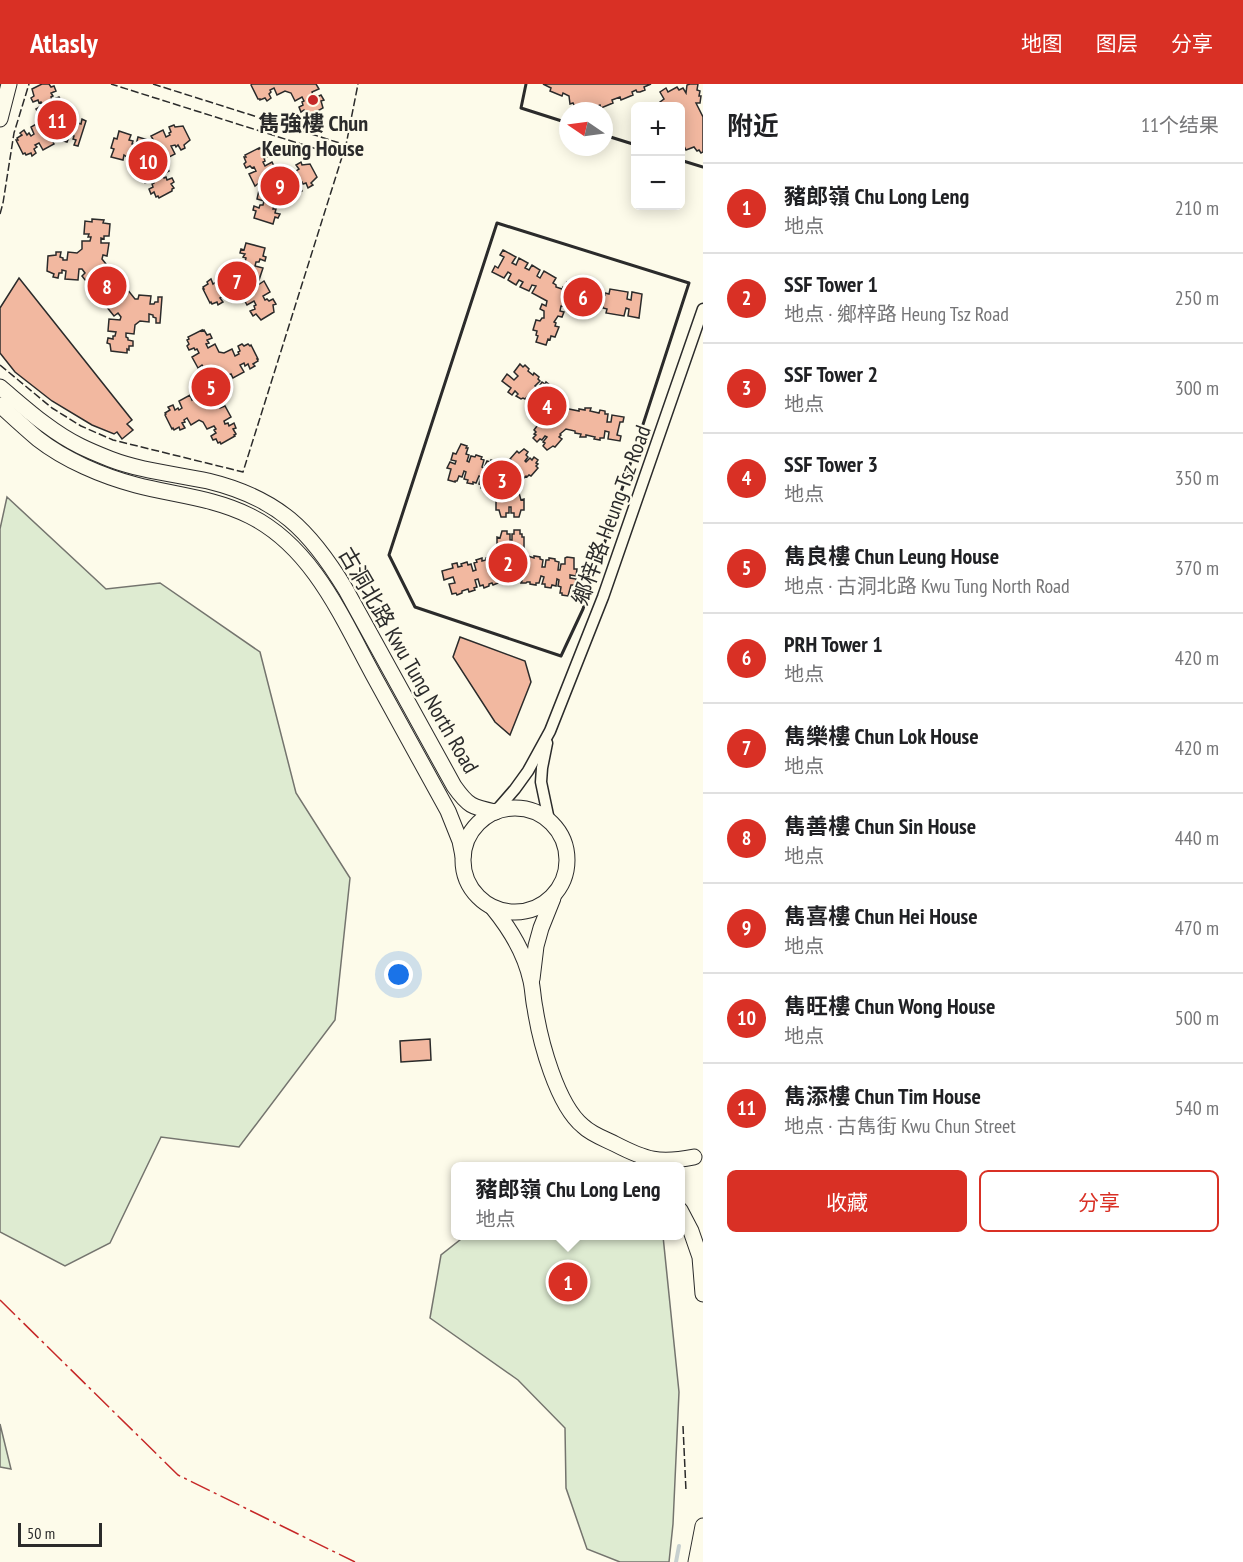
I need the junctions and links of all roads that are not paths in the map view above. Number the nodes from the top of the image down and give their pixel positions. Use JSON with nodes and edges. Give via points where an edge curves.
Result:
{"nodes":[{"id":1,"x":9,"y":84,"type":"edge"},
{"id":2,"x":0,"y":119,"type":"edge"},
{"id":3,"x":703,"y":309,"type":"edge"},
{"id":4,"x":0,"y":387,"type":"edge"},
{"id":5,"x":0,"y":405,"type":"edge"},
{"id":6,"x":550,"y":731,"type":"junction"},
{"id":7,"x":495,"y":812,"type":"junction"},
{"id":8,"x":549,"y":820,"type":"junction"},
{"id":9,"x":463,"y":856,"type":"junction"},
{"id":10,"x":554,"y":896,"type":"junction"},
{"id":11,"x":493,"y":908,"type":"junction"},
{"id":12,"x":531,"y":982,"type":"junction"},
{"id":13,"x":637,"y":1155,"type":"junction"},
{"id":14,"x":700,"y":1156,"type":"edge"},
{"id":15,"x":643,"y":1162,"type":"edge"},
{"id":16,"x":685,"y":1163,"type":"edge"},
{"id":17,"x":685,"y":1214,"type":"edge"},
{"id":18,"x":685,"y":1219,"type":"edge"},
{"id":19,"x":703,"y":1223,"type":"edge"},
{"id":20,"x":701,"y":1253,"type":"edge"},
{"id":21,"x":703,"y":1294,"type":"edge"},
{"id":22,"x":703,"y":1526,"type":"edge"},
{"id":23,"x":696,"y":1562,"type":"edge"}],
"edges":[{"from":1,"to":2,"type":"main road"},
{"from":3,"to":6,"type":"street","name":"鄉梓路 Heung Tsz Road","via":[[603,597]]},
{"from":4,"to":7,"type":"main road","name":"古洞北路 Kwu Tung North Road","via":[[79,446],[134,466],[247,494],[284,514],[324,556],[346,590],[459,793],[475,808]]},
{"from":5,"to":9,"type":"main road","name":"古洞北路 Kwu Tung North Road","via":[[39,440],[68,458],[135,485],[228,507],[249,515],[286,540],[336,606],[448,812]]},
{"from":6,"to":7,"type":"street","name":"鄉梓路 Heung Tsz Road","via":[[528,771]]},
{"from":6,"to":8,"type":"street","name":"鄉梓路 Heung Tsz Road","via":[[542,768]]},
{"from":7,"to":8,"type":"main road","name":"古洞北路 Kwu Tung North Road","via":[[524,809]]},
{"from":7,"to":9,"type":"main road","via":[[473,831]]},
{"from":8,"to":10,"type":"main road","name":"古洞北路 Kwu Tung North Road","via":[[561,835],[567,862]]},
{"from":9,"to":11,"type":"main road","name":"古洞北路 Kwu Tung North Road","via":[[471,887]]},
{"from":10,"to":11,"type":"main road","via":[[518,913]]},
{"from":10,"to":12,"type":"main road","name":"古洞北路 Kwu Tung North Road","via":[[536,946]]},
{"from":11,"to":12,"type":"main road","name":"古洞北路 Kwu Tung North Road","via":[[515,938]]},
{"from":12,"to":13,"type":"main road","name":"古洞北路 Kwu Tung North Road","via":[[552,1074],[570,1112],[583,1127]]},
{"from":13,"to":14,"type":"main road","name":"古洞北路 Kwu Tung North Road","via":[[662,1161]]},
{"from":13,"to":15,"type":"main road","name":"古洞北路 Kwu Tung North Road"},
{"from":14,"to":16,"type":"main road","name":"古洞北路 Kwu Tung North Road"},
{"from":17,"to":19,"type":"main road"},
{"from":18,"to":20,"type":"main road"},
{"from":20,"to":21,"type":"main road"},
{"from":22,"to":23,"type":"main road"}]}
